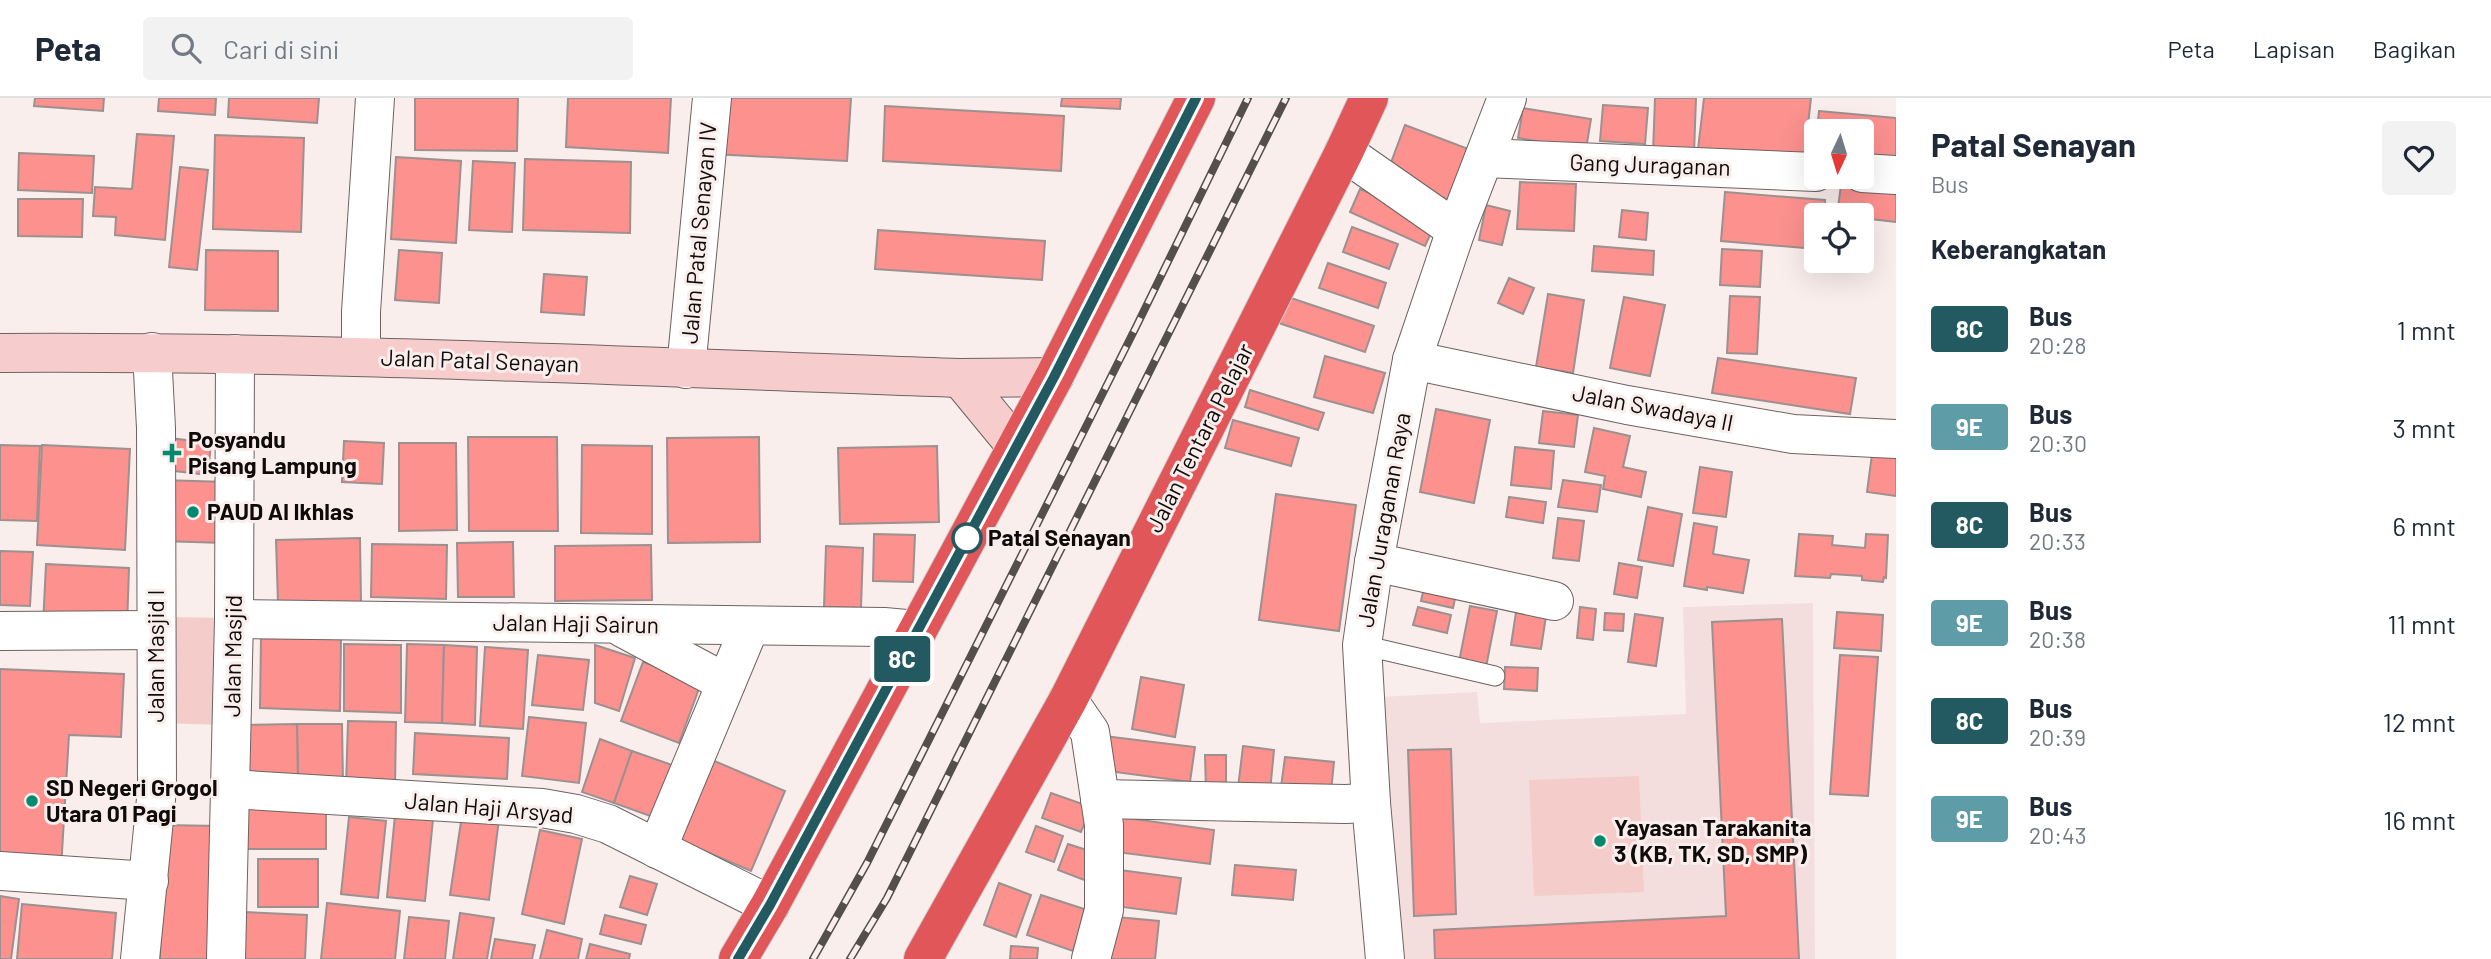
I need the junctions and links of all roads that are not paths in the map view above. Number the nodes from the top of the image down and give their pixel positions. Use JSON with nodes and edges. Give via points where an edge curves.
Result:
{"nodes":[{"id":1,"x":375,"y":98,"type":"edge"},
{"id":2,"x":712,"y":98,"type":"edge"},
{"id":3,"x":1196,"y":98,"type":"edge"},
{"id":4,"x":1369,"y":98,"type":"edge"},
{"id":5,"x":1507,"y":98,"type":"edge"},
{"id":6,"x":1344,"y":152,"type":"junction"},
{"id":7,"x":1485,"y":158,"type":"junction"},
{"id":8,"x":1804,"y":171,"type":"edge"},
{"id":9,"x":1874,"y":174,"type":"edge"},
{"id":10,"x":1896,"y":175,"type":"edge"},
{"id":11,"x":1457,"y":230,"type":"junction"},
{"id":12,"x":152,"y":352,"type":"junction"},
{"id":13,"x":0,"y":353,"type":"edge"},
{"id":14,"x":235,"y":354,"type":"junction"},
{"id":15,"x":361,"y":356,"type":"junction"},
{"id":16,"x":1412,"y":360,"type":"junction"},
{"id":17,"x":686,"y":369,"type":"junction"},
{"id":18,"x":1054,"y":377,"type":"junction"},
{"id":19,"x":960,"y":378,"type":"junction"},
{"id":20,"x":1896,"y":439,"type":"edge"},
{"id":21,"x":1016,"y":446,"type":"junction"},
{"id":22,"x":1374,"y":562,"type":"junction"},
{"id":23,"x":1554,"y":601,"type":"dead end"},
{"id":24,"x":234,"y":619,"type":"junction"},
{"id":25,"x":616,"y":624,"type":"junction"},
{"id":26,"x":750,"y":626,"type":"junction"},
{"id":27,"x":155,"y":630,"type":"junction"},
{"id":28,"x":918,"y":630,"type":"junction"},
{"id":29,"x":0,"y":631,"type":"edge"},
{"id":30,"x":1362,"y":645,"type":"junction"},
{"id":31,"x":1494,"y":676,"type":"dead end"},
{"id":32,"x":726,"y":683,"type":"junction"},
{"id":33,"x":1068,"y":700,"type":"junction"},
{"id":34,"x":230,"y":789,"type":"junction"},
{"id":35,"x":1100,"y":799,"type":"junction"},
{"id":36,"x":1371,"y":803,"type":"junction"},
{"id":37,"x":657,"y":849,"type":"junction"},
{"id":38,"x":0,"y":871,"type":"edge"},
{"id":39,"x":149,"y":881,"type":"junction"},
{"id":40,"x":770,"y":905,"type":"junction"},
{"id":41,"x":140,"y":959,"type":"edge"},
{"id":42,"x":226,"y":959,"type":"edge"},
{"id":43,"x":738,"y":959,"type":"edge"},
{"id":44,"x":923,"y":959,"type":"edge"},
{"id":45,"x":1091,"y":959,"type":"edge"},
{"id":46,"x":1385,"y":959,"type":"edge"}],
"edges":[{"from":1,"to":15,"type":"street"},
{"from":2,"to":17,"type":"street","name":"Jalan Patal Senayan IV"},
{"from":3,"to":18,"type":"highway"},
{"from":4,"to":6,"type":"highway","name":"Jalan Tentara Pelajar"},
{"from":5,"to":7,"type":"street","name":"Jalan Juraganan Raya"},
{"from":6,"to":11,"type":"street"},
{"from":6,"to":33,"type":"highway","name":"Jalan Tentara Pelajar"},
{"from":7,"to":8,"type":"street","name":"Gang Juraganan"},
{"from":7,"to":11,"type":"street","name":"Jalan Juraganan Raya"},
{"from":9,"to":10,"type":"street"},
{"from":11,"to":16,"type":"street","name":"Jalan Juraganan Raya"},
{"from":12,"to":13,"type":"street","name":"Jalan Patal Senayan"},
{"from":12,"to":14,"type":"street","name":"Jalan Patal Senayan"},
{"from":12,"to":27,"type":"street","name":"Jalan Masjid I"},
{"from":14,"to":15,"type":"street","name":"Jalan Patal Senayan"},
{"from":14,"to":24,"type":"street","name":"Jalan Masjid"},
{"from":15,"to":17,"type":"street","name":"Jalan Patal Senayan"},
{"from":16,"to":20,"type":"street","name":"Jalan Swadaya II","via":[[1793,434]]},
{"from":16,"to":22,"type":"street","name":"Jalan Juraganan Raya"},
{"from":17,"to":19,"type":"street","name":"Jalan Patal Senayan"},
{"from":18,"to":19,"type":"street","name":"Jalan Patal Senayan"},
{"from":18,"to":21,"type":"highway"},
{"from":19,"to":21,"type":"street"},
{"from":21,"to":28,"type":"highway"},
{"from":22,"to":23,"type":"street"},
{"from":22,"to":30,"type":"street","name":"Jalan Juraganan Raya"},
{"from":24,"to":25,"type":"street","name":"Jalan Haji Sairun"},
{"from":24,"to":34,"type":"street","name":"Jalan Masjid"},
{"from":25,"to":26,"type":"street","name":"Jalan Haji Sairun"},
{"from":25,"to":32,"type":"street"},
{"from":26,"to":28,"type":"street","name":"Jalan Haji Sairun"},
{"from":26,"to":32,"type":"street"},
{"from":27,"to":29,"type":"street"},
{"from":27,"to":39,"type":"street","name":"Jalan Masjid I","via":[[157,789]]},
{"from":28,"to":40,"type":"highway"},
{"from":30,"to":31,"type":"lane"},
{"from":30,"to":36,"type":"street","name":"Jalan Juraganan Raya"},
{"from":32,"to":37,"type":"street"},
{"from":33,"to":35,"type":"street","via":[[1090,732]]},
{"from":33,"to":44,"type":"highway","name":"Jalan Tentara Pelajar"},
{"from":34,"to":37,"type":"street","name":"Jalan Haji Arsyad","via":[[542,808],[608,824]]},
{"from":34,"to":42,"type":"street","name":"Jalan Masjid"},
{"from":35,"to":36,"type":"street"},
{"from":35,"to":45,"type":"street","via":[[1104,910]]},
{"from":36,"to":46,"type":"street","name":"Jalan Juraganan Raya"},
{"from":37,"to":40,"type":"street","name":"Jalan Haji Arsyad"},
{"from":38,"to":39,"type":"street"},
{"from":39,"to":41,"type":"street","name":"Jalan Masjid I"},
{"from":40,"to":43,"type":"highway"}]}
